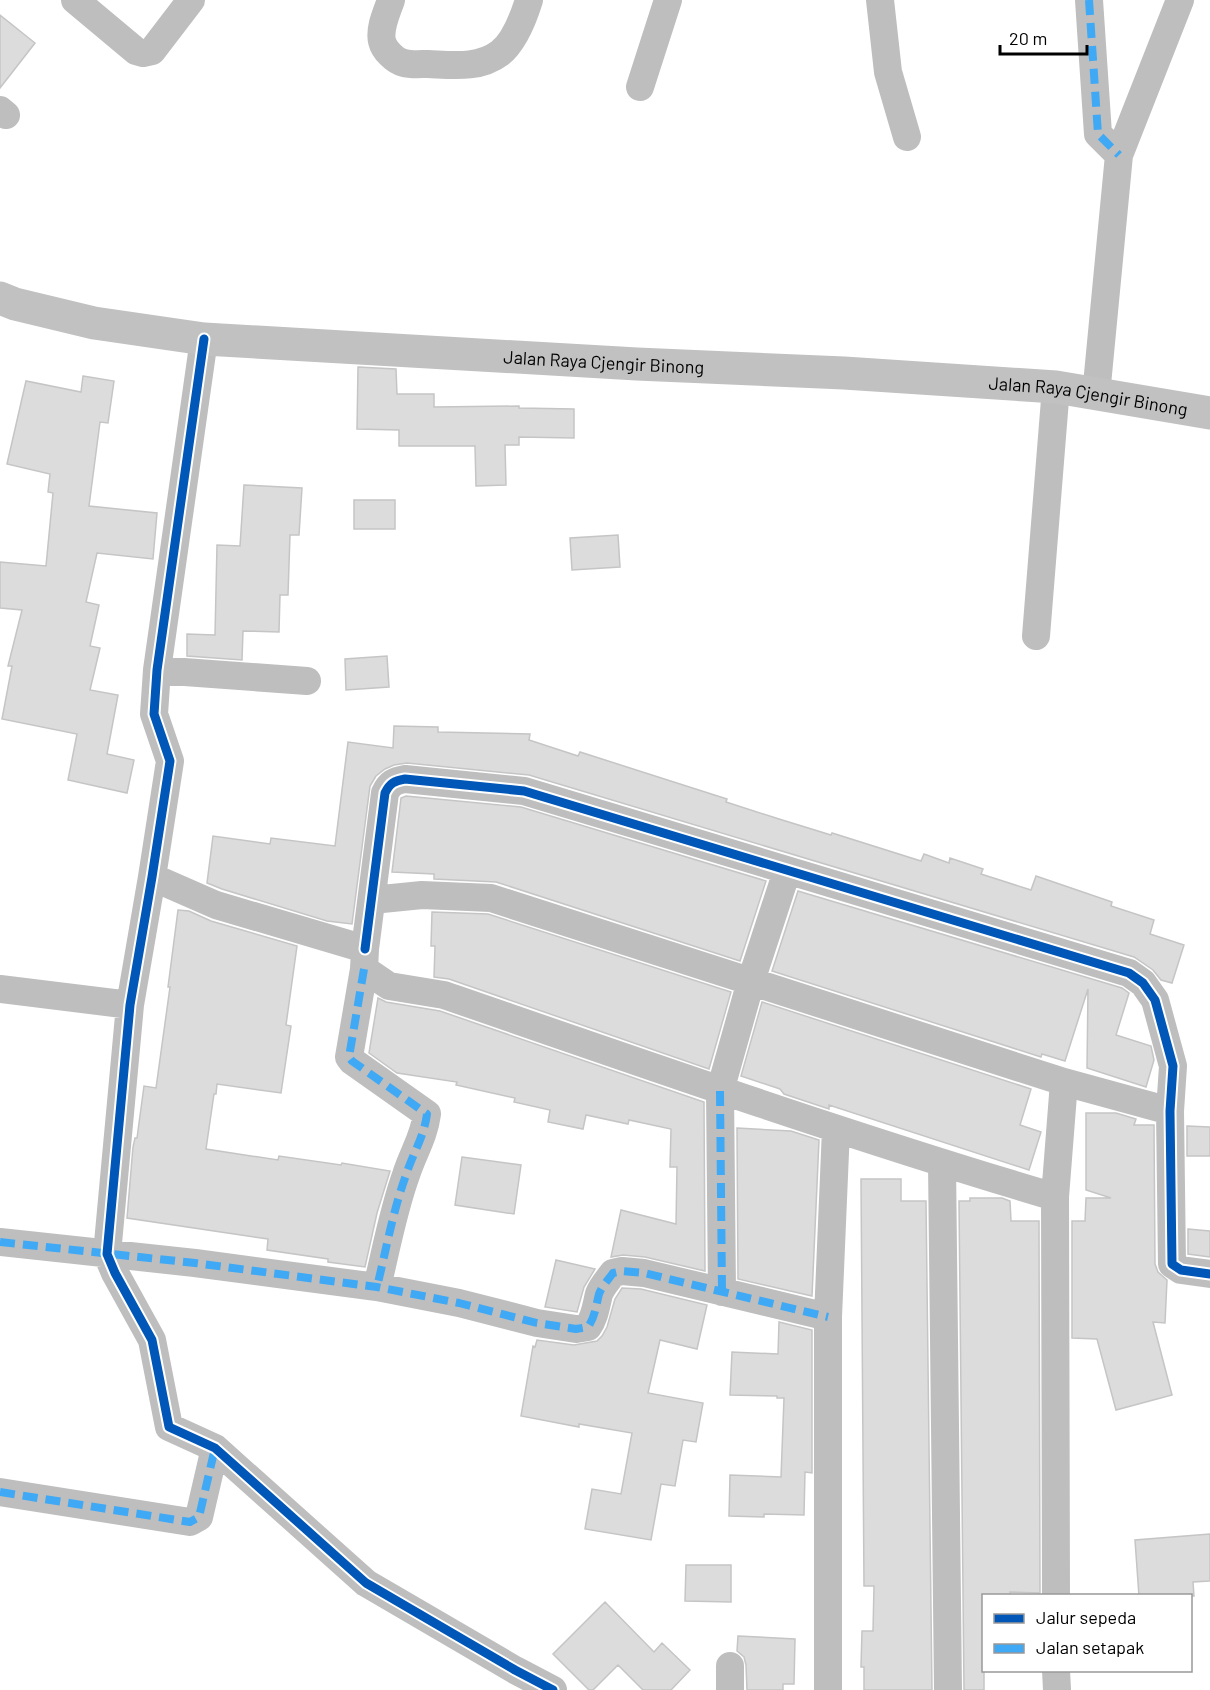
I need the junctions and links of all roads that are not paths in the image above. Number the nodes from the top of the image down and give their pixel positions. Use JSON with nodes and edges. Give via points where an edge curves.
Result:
{"nodes":[{"id":1,"x":75,"y":0,"type":"edge"},
{"id":2,"x":191,"y":0,"type":"edge"},
{"id":3,"x":391,"y":0,"type":"edge"},
{"id":4,"x":529,"y":0,"type":"edge"},
{"id":5,"x":668,"y":0,"type":"edge"},
{"id":6,"x":880,"y":0,"type":"edge"},
{"id":7,"x":1089,"y":0,"type":"edge"},
{"id":8,"x":1180,"y":0,"type":"edge"},
{"id":9,"x":640,"y":87,"type":"dead end"},
{"id":10,"x":907,"y":137,"type":"dead end"},
{"id":11,"x":1119,"y":155,"type":"junction"},
{"id":12,"x":0,"y":298,"type":"edge"},
{"id":13,"x":204,"y":339,"type":"junction"},
{"id":14,"x":1056,"y":387,"type":"junction"},
{"id":15,"x":1096,"y":395,"type":"junction"},
{"id":16,"x":1210,"y":413,"type":"edge"},
{"id":17,"x":1036,"y":636,"type":"dead end"},
{"id":18,"x":157,"y":669,"type":"junction"},
{"id":19,"x":307,"y":681,"type":"dead end"},
{"id":20,"x":787,"y":871,"type":"junction"},
{"id":21,"x":152,"y":877,"type":"junction"},
{"id":22,"x":372,"y":900,"type":"junction"},
{"id":23,"x":364,"y":959,"type":"junction"},
{"id":24,"x":751,"y":981,"type":"junction"},
{"id":25,"x":0,"y":989,"type":"edge"},
{"id":26,"x":130,"y":1005,"type":"junction"},
{"id":27,"x":1064,"y":1082,"type":"junction"},
{"id":28,"x":720,"y":1091,"type":"junction"},
{"id":29,"x":1170,"y":1111,"type":"junction"},
{"id":30,"x":836,"y":1129,"type":"junction"},
{"id":31,"x":942,"y":1163,"type":"junction"},
{"id":32,"x":1055,"y":1197,"type":"junction"},
{"id":33,"x":0,"y":1242,"type":"edge"},
{"id":34,"x":107,"y":1254,"type":"junction"},
{"id":35,"x":1210,"y":1274,"type":"edge"},
{"id":36,"x":377,"y":1287,"type":"junction"},
{"id":37,"x":722,"y":1292,"type":"junction"},
{"id":38,"x":828,"y":1317,"type":"junction"},
{"id":39,"x":215,"y":1448,"type":"junction"},
{"id":40,"x":0,"y":1492,"type":"edge"},
{"id":41,"x":1056,"y":1594,"type":"edge"},
{"id":42,"x":1056,"y":1672,"type":"edge"},
{"id":43,"x":553,"y":1690,"type":"edge"},
{"id":44,"x":828,"y":1690,"type":"edge"},
{"id":45,"x":948,"y":1690,"type":"edge"},
{"id":46,"x":1057,"y":1690,"type":"edge"}],
"edges":[{"from":1,"to":2,"type":"street","via":[[143,54],[152,51]]},
{"from":3,"to":4,"type":"street","via":[[382,27],[382,41],[389,53],[404,63],[467,65],[501,52]]},
{"from":5,"to":9,"type":"street"},
{"from":6,"to":10,"type":"street","via":[[888,72]]},
{"from":7,"to":11,"type":"street","via":[[1098,134]]},
{"from":8,"to":11,"type":"street"},
{"from":11,"to":15,"type":"street"},
{"from":12,"to":13,"type":"main road","name":"Jalan Raya Cjengir Binong","via":[[94,323]]},
{"from":13,"to":14,"type":"main road","name":"Jalan Raya Cjengir Binong"},
{"from":13,"to":18,"type":"street"},
{"from":14,"to":15,"type":"main road","name":"Jalan Raya Cjengir Binong"},
{"from":14,"to":17,"type":"street"},
{"from":15,"to":16,"type":"main road","name":"Jalan Raya Cjengir Binong"},
{"from":18,"to":19,"type":"street"},
{"from":18,"to":21,"type":"street","via":[[154,714],[170,761]]},
{"from":20,"to":22,"type":"street","via":[[524,791],[405,779],[393,782],[385,793]]},
{"from":20,"to":24,"type":"street"},
{"from":20,"to":29,"type":"street","via":[[1129,973],[1143,983],[1155,1000],[1173,1066]]},
{"from":21,"to":23,"type":"street","via":[[216,905]]},
{"from":21,"to":26,"type":"street"},
{"from":22,"to":23,"type":"street"},
{"from":22,"to":24,"type":"street","via":[[422,895],[491,898]]},
{"from":23,"to":28,"type":"street","via":[[389,986],[444,995]]},
{"from":23,"to":36,"type":"street","via":[[349,1057],[427,1114],[423,1135],[406,1174]]},
{"from":24,"to":27,"type":"street"},
{"from":24,"to":28,"type":"street"},
{"from":25,"to":26,"type":"street"},
{"from":26,"to":34,"type":"street"},
{"from":27,"to":29,"type":"street"},
{"from":27,"to":32,"type":"street"},
{"from":28,"to":30,"type":"street"},
{"from":28,"to":37,"type":"street"},
{"from":29,"to":35,"type":"street","via":[[1172,1264],[1180,1270]]},
{"from":30,"to":31,"type":"street"},
{"from":30,"to":38,"type":"street"},
{"from":31,"to":32,"type":"street"},
{"from":31,"to":45,"type":"street"},
{"from":32,"to":41,"type":"street"},
{"from":33,"to":34,"type":"street"},
{"from":34,"to":36,"type":"street"},
{"from":34,"to":39,"type":"street","via":[[152,1340],[169,1427]]},
{"from":36,"to":37,"type":"street","via":[[576,1329],[588,1327],[594,1318],[600,1293],[613,1273],[644,1273]]},
{"from":37,"to":38,"type":"street"},
{"from":38,"to":44,"type":"street"},
{"from":39,"to":40,"type":"street","via":[[199,1517],[190,1522]]},
{"from":39,"to":43,"type":"street","via":[[366,1583]]},
{"from":42,"to":46,"type":"street"}]}
